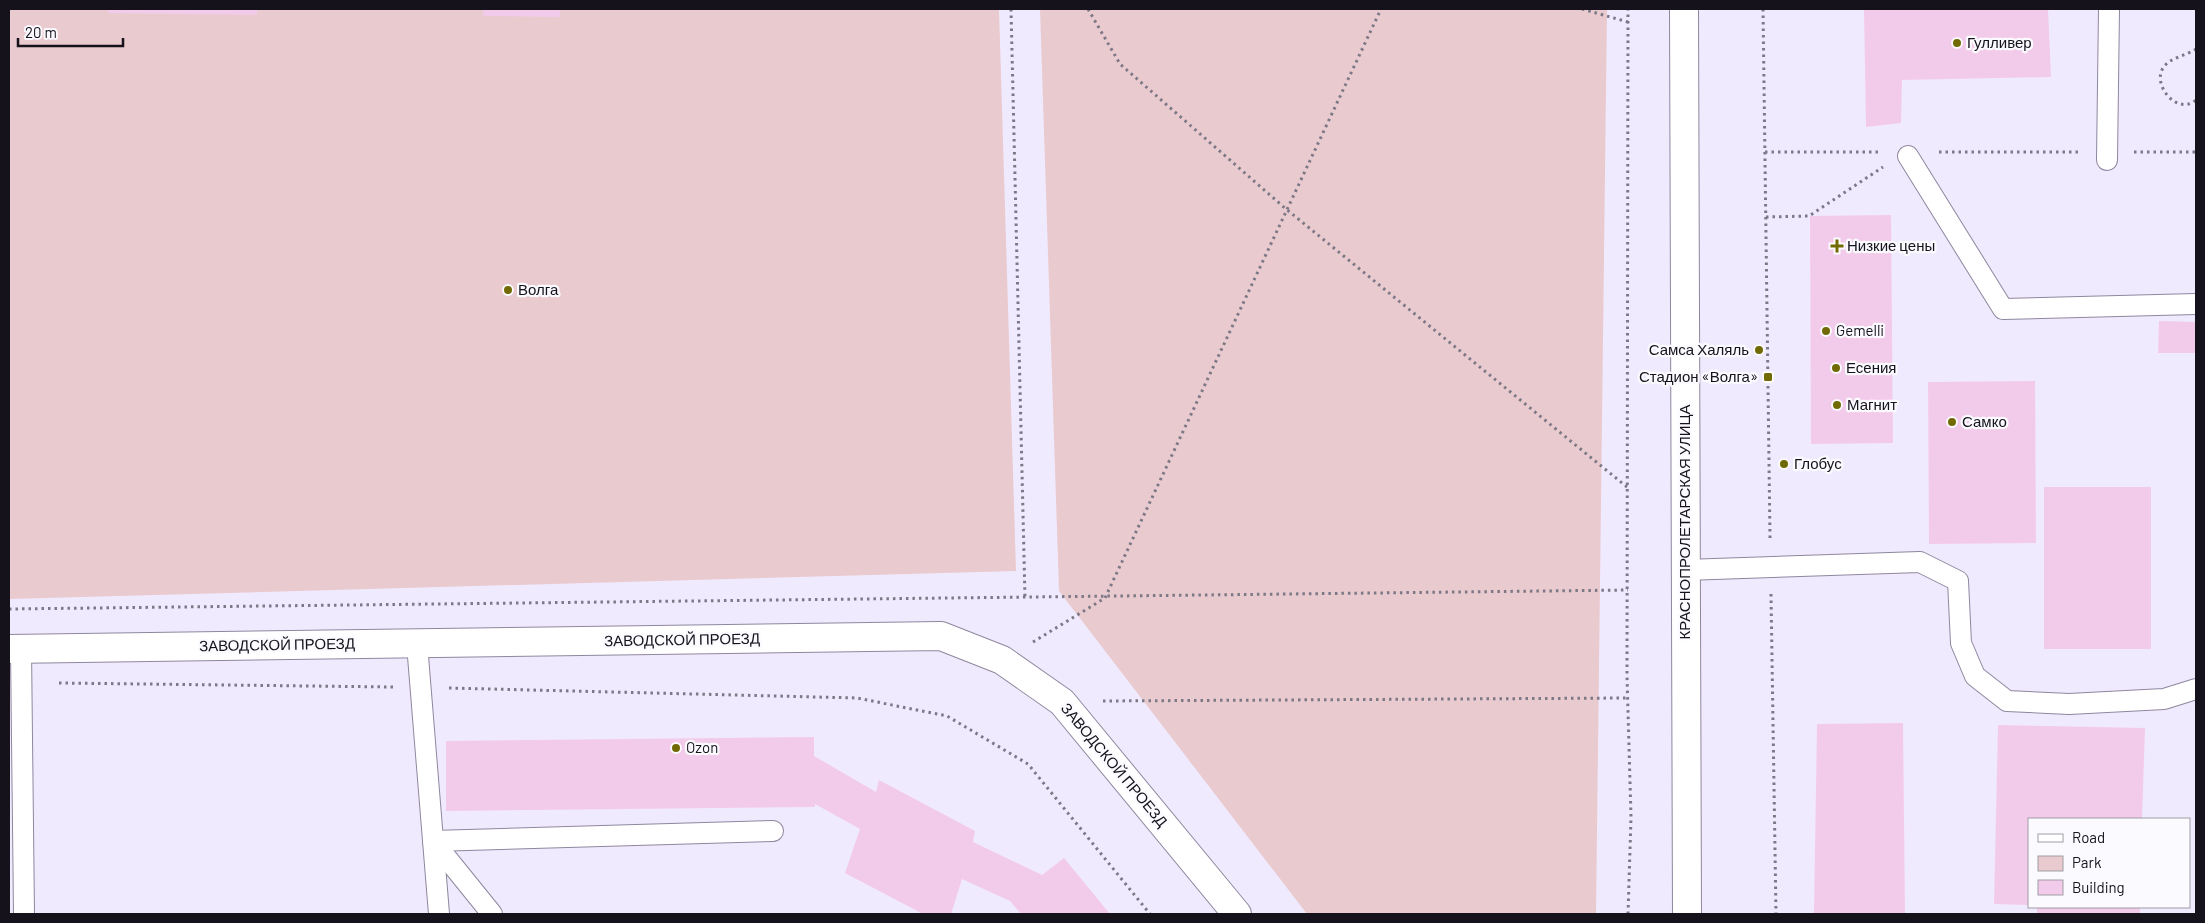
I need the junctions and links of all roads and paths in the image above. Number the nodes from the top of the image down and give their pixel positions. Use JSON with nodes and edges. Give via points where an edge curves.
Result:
{"nodes":[{"id":1,"x":1011,"y":9,"type":"edge"},
{"id":2,"x":1088,"y":9,"type":"edge"},
{"id":3,"x":1381,"y":9,"type":"edge"},
{"id":4,"x":1582,"y":9,"type":"edge"},
{"id":5,"x":1628,"y":9,"type":"edge"},
{"id":6,"x":1684,"y":9,"type":"edge"},
{"id":7,"x":1763,"y":9,"type":"edge"},
{"id":8,"x":2109,"y":9,"type":"edge"},
{"id":9,"x":1628,"y":22,"type":"junction"},
{"id":10,"x":2196,"y":49,"type":"edge"},
{"id":11,"x":2196,"y":100,"type":"edge"},
{"id":12,"x":1765,"y":152,"type":"junction"},
{"id":13,"x":1888,"y":152,"type":"dead end"},
{"id":14,"x":1937,"y":152,"type":"dead end"},
{"id":15,"x":2087,"y":152,"type":"dead end"},
{"id":16,"x":2126,"y":152,"type":"dead end"},
{"id":17,"x":2196,"y":152,"type":"edge"},
{"id":18,"x":1900,"y":159,"type":"joint"},
{"id":19,"x":2107,"y":160,"type":"dead end"},
{"id":20,"x":1286,"y":209,"type":"junction"},
{"id":21,"x":1766,"y":217,"type":"junction"},
{"id":22,"x":2196,"y":304,"type":"edge"},
{"id":23,"x":1628,"y":488,"type":"junction"},
{"id":24,"x":1770,"y":566,"type":"junction"},
{"id":25,"x":1685,"y":570,"type":"junction"},
{"id":26,"x":1628,"y":590,"type":"junction"},
{"id":27,"x":1025,"y":598,"type":"junction"},
{"id":28,"x":1105,"y":598,"type":"junction"},
{"id":29,"x":9,"y":609,"type":"edge"},
{"id":30,"x":417,"y":644,"type":"junction"},
{"id":31,"x":15,"y":649,"type":"edge"},
{"id":32,"x":1002,"y":660,"type":"junction"},
{"id":33,"x":21,"y":682,"type":"junction"},
{"id":34,"x":420,"y":687,"type":"junction"},
{"id":35,"x":2196,"y":689,"type":"edge"},
{"id":36,"x":1627,"y":698,"type":"junction"},
{"id":37,"x":1062,"y":702,"type":"junction"},
{"id":38,"x":773,"y":831,"type":"dead end"},
{"id":39,"x":433,"y":841,"type":"junction"},
{"id":40,"x":24,"y":914,"type":"edge"},
{"id":41,"x":439,"y":914,"type":"edge"},
{"id":42,"x":492,"y":914,"type":"edge"},
{"id":43,"x":1150,"y":914,"type":"edge"},
{"id":44,"x":1237,"y":914,"type":"edge"},
{"id":45,"x":1628,"y":914,"type":"edge"},
{"id":46,"x":1687,"y":914,"type":"edge"},
{"id":47,"x":1776,"y":914,"type":"edge"}],
"edges":[{"from":1,"to":27,"type":"path"},
{"from":2,"to":20,"type":"path","via":[[1120,64]]},
{"from":3,"to":20,"type":"path"},
{"from":4,"to":9,"type":"path"},
{"from":5,"to":9,"type":"path"},
{"from":6,"to":25,"type":"street","name":"КРАСНОПРОЛЕТАРСКАЯ УЛИЦА"},
{"from":7,"to":12,"type":"path"},
{"from":8,"to":19,"type":"lane"},
{"from":9,"to":23,"type":"path"},
{"from":10,"to":11,"type":"path","via":[[2173,59],[2163,68],[2161,77],[2170,100],[2181,105]]},
{"from":12,"to":13,"type":"path"},
{"from":12,"to":21,"type":"path"},
{"from":14,"to":15,"type":"path"},
{"from":16,"to":17,"type":"path"},
{"from":18,"to":21,"type":"path","via":[[1809,216]]},
{"from":18,"to":22,"type":"lane","via":[[2003,309]]},
{"from":20,"to":23,"type":"path"},
{"from":20,"to":28,"type":"path"},
{"from":21,"to":24,"type":"path"},
{"from":23,"to":26,"type":"path"},
{"from":24,"to":25,"type":"lane"},
{"from":24,"to":35,"type":"lane","via":[[1920,562],[1958,582],[1962,643],[1975,676],[2007,701],[2069,704],[2164,699]]},
{"from":24,"to":47,"type":"path"},
{"from":25,"to":46,"type":"street","name":"КРАСНОПРОЛЕТАРСКАЯ УЛИЦА"},
{"from":26,"to":28,"type":"path"},
{"from":26,"to":36,"type":"path"},
{"from":27,"to":28,"type":"path"},
{"from":27,"to":29,"type":"path"},
{"from":28,"to":32,"type":"path"},
{"from":30,"to":31,"type":"street","name":"ЗАВОДСКОЙ ПРОЕЗД"},
{"from":30,"to":32,"type":"street","name":"ЗАВОДСКОЙ ПРОЕЗД","via":[[941,636]]},
{"from":30,"to":34,"type":"lane"},
{"from":31,"to":33,"type":"lane"},
{"from":32,"to":37,"type":"street","name":"ЗАВОДСКОЙ ПРОЕЗД"},
{"from":33,"to":34,"type":"path"},
{"from":33,"to":40,"type":"lane"},
{"from":34,"to":39,"type":"lane"},
{"from":34,"to":43,"type":"path","via":[[858,698],[948,716],[1028,764]]},
{"from":36,"to":37,"type":"path"},
{"from":36,"to":45,"type":"path","via":[[1631,817]]},
{"from":37,"to":44,"type":"street","name":"ЗАВОДСКОЙ ПРОЕЗД"},
{"from":38,"to":39,"type":"lane"},
{"from":39,"to":41,"type":"lane"},
{"from":39,"to":42,"type":"lane"}]}
